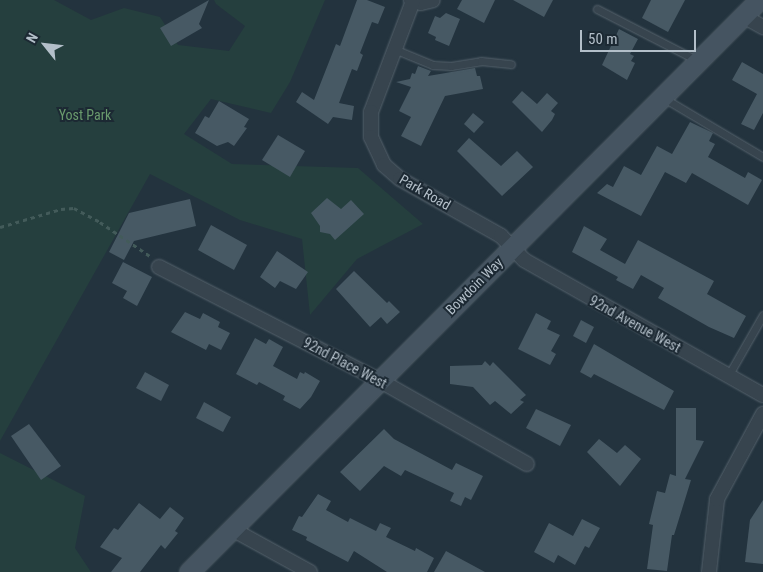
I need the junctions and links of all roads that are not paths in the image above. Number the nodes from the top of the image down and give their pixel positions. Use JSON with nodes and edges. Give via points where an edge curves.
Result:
{"nodes":[{"id":1,"x":432,"y":0,"type":"edge"},
{"id":2,"x":759,"y":0,"type":"edge"},
{"id":3,"x":412,"y":1,"type":"edge"},
{"id":4,"x":597,"y":9,"type":"dead end"},
{"id":5,"x":743,"y":16,"type":"junction"},
{"id":6,"x":763,"y":28,"type":"edge"},
{"id":7,"x":394,"y":49,"type":"junction"},
{"id":8,"x":698,"y":61,"type":"junction"},
{"id":9,"x":511,"y":64,"type":"dead end"},
{"id":10,"x":662,"y":97,"type":"junction"},
{"id":11,"x":763,"y":157,"type":"edge"},
{"id":12,"x":512,"y":247,"type":"junction"},
{"id":13,"x":159,"y":267,"type":"road end"},
{"id":14,"x":763,"y":315,"type":"edge"},
{"id":15,"x":728,"y":376,"type":"junction"},
{"id":16,"x":379,"y":380,"type":"junction"},
{"id":17,"x":763,"y":395,"type":"edge"},
{"id":18,"x":763,"y":414,"type":"edge"},
{"id":19,"x":527,"y":464,"type":"dead end"},
{"id":20,"x":232,"y":529,"type":"junction"},
{"id":21,"x":189,"y":572,"type":"edge"},
{"id":22,"x":310,"y":572,"type":"edge"},
{"id":23,"x":709,"y":572,"type":"edge"}],
"edges":[{"from":1,"to":3,"type":"street","name":"Park Road"},
{"from":2,"to":5,"type":"street","name":"Bowdoin Way"},
{"from":3,"to":7,"type":"street","name":"Park Road"},
{"from":4,"to":8,"type":"lane"},
{"from":5,"to":6,"type":"street"},
{"from":5,"to":8,"type":"street","name":"Bowdoin Way"},
{"from":7,"to":9,"type":"lane","via":[[433,65],[481,61]]},
{"from":7,"to":12,"type":"street","name":"Park Road","via":[[371,112],[371,138],[384,165],[400,179],[501,236]]},
{"from":8,"to":10,"type":"street","name":"Bowdoin Way"},
{"from":10,"to":11,"type":"lane"},
{"from":10,"to":12,"type":"street","name":"Bowdoin Way"},
{"from":12,"to":15,"type":"street","name":"92nd Avenue West","via":[[533,266]]},
{"from":12,"to":16,"type":"street","name":"Bowdoin Way"},
{"from":13,"to":16,"type":"street","name":"92nd Place West"},
{"from":14,"to":15,"type":"lane"},
{"from":15,"to":17,"type":"street","name":"92nd Avenue West"},
{"from":16,"to":19,"type":"street","name":"92nd Place West"},
{"from":16,"to":20,"type":"street","name":"Bowdoin Way"},
{"from":18,"to":23,"type":"street","via":[[717,499]]},
{"from":20,"to":21,"type":"street","name":"Bowdoin Way"},
{"from":20,"to":22,"type":"street"}]}
